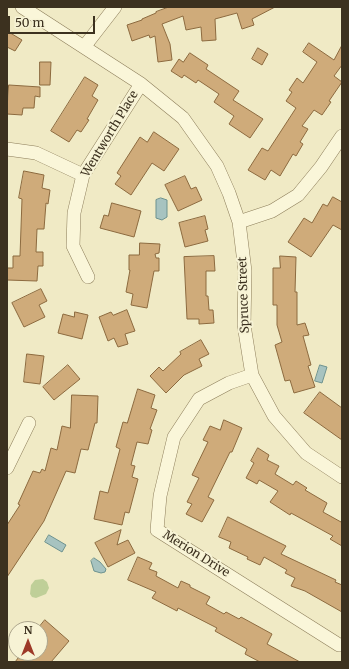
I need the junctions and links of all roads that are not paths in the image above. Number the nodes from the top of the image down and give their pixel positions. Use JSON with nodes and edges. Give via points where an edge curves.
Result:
{"nodes":[{"id":1,"x":22,"y":7,"type":"edge"},
{"id":2,"x":116,"y":7,"type":"edge"},
{"id":3,"x":84,"y":47,"type":"junction"},
{"id":4,"x":141,"y":84,"type":"junction"},
{"id":5,"x":342,"y":136,"type":"edge"},
{"id":6,"x":7,"y":149,"type":"edge"},
{"id":7,"x":83,"y":175,"type":"junction"},
{"id":8,"x":239,"y":222,"type":"junction"},
{"id":9,"x":88,"y":277,"type":"dead end"},
{"id":10,"x":252,"y":374,"type":"junction"},
{"id":11,"x":29,"y":423,"type":"dead end"},
{"id":12,"x":7,"y":468,"type":"edge"},
{"id":13,"x":342,"y":477,"type":"edge"},
{"id":14,"x":342,"y":645,"type":"edge"}],
"edges":[{"from":1,"to":3,"type":"street","name":"Spruce Street"},
{"from":2,"to":3,"type":"street"},
{"from":3,"to":4,"type":"street","name":"Spruce Street"},
{"from":4,"to":7,"type":"street","name":"Wentworth Place"},
{"from":4,"to":8,"type":"street","name":"Spruce Street","via":[[183,118],[217,166]]},
{"from":5,"to":8,"type":"street","via":[[298,195],[272,211]]},
{"from":6,"to":7,"type":"street","via":[[36,153]]},
{"from":7,"to":9,"type":"street","name":"Wentworth Place","via":[[74,213],[73,246]]},
{"from":8,"to":10,"type":"street","name":"Spruce Street","via":[[245,271],[244,325]]},
{"from":10,"to":13,"type":"street","name":"Spruce Street","via":[[274,416],[306,453]]},
{"from":10,"to":14,"type":"street","name":"Merion Drive","via":[[199,399],[174,437],[160,496],[157,530]]},
{"from":11,"to":12,"type":"street"}]}
